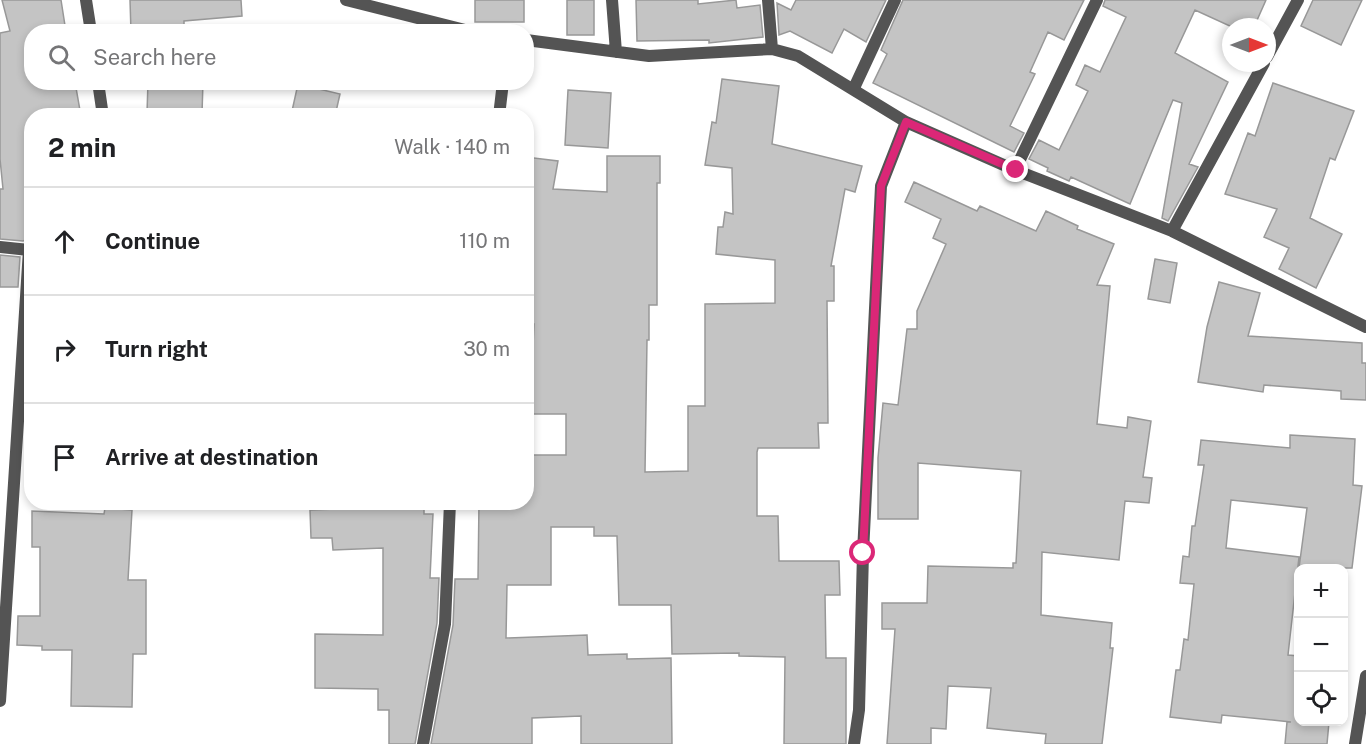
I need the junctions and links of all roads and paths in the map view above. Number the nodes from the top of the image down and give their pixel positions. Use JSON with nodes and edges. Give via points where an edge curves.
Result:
{"nodes":[{"id":1,"x":86,"y":0,"type":"edge"},
{"id":2,"x":346,"y":0,"type":"edge"},
{"id":3,"x":612,"y":0,"type":"edge"},
{"id":4,"x":768,"y":0,"type":"edge"},
{"id":5,"x":895,"y":0,"type":"edge"},
{"id":6,"x":1097,"y":0,"type":"edge"},
{"id":7,"x":1298,"y":0,"type":"edge"},
{"id":8,"x":90,"y":24,"type":"edge"},
{"id":9,"x":441,"y":24,"type":"edge"},
{"id":10,"x":1276,"y":40,"type":"edge"},
{"id":11,"x":534,"y":41,"type":"edge"},
{"id":12,"x":772,"y":49,"type":"junction"},
{"id":13,"x":616,"y":52,"type":"junction"},
{"id":14,"x":1259,"y":72,"type":"edge"},
{"id":15,"x":854,"y":88,"type":"junction"},
{"id":16,"x":99,"y":90,"type":"edge"},
{"id":17,"x":502,"y":90,"type":"edge"},
{"id":18,"x":102,"y":108,"type":"edge"},
{"id":19,"x":500,"y":108,"type":"edge"},
{"id":20,"x":906,"y":122,"type":"junction"},
{"id":21,"x":1016,"y":170,"type":"junction"},
{"id":22,"x":1172,"y":231,"type":"junction"},
{"id":23,"x":0,"y":247,"type":"edge"},
{"id":24,"x":24,"y":249,"type":"edge"},
{"id":25,"x":1366,"y":312,"type":"edge"},
{"id":26,"x":1363,"y":325,"type":"edge"},
{"id":27,"x":24,"y":328,"type":"edge"},
{"id":28,"x":450,"y":510,"type":"edge"},
{"id":29,"x":1366,"y":676,"type":"edge"},
{"id":30,"x":0,"y":701,"type":"edge"},
{"id":31,"x":423,"y":744,"type":"edge"},
{"id":32,"x":854,"y":744,"type":"edge"},
{"id":33,"x":1355,"y":744,"type":"edge"}],
"edges":[{"from":1,"to":8,"type":"street"},
{"from":2,"to":9,"type":"street"},
{"from":3,"to":13,"type":"street"},
{"from":4,"to":12,"type":"street"},
{"from":5,"to":15,"type":"street"},
{"from":6,"to":21,"type":"street"},
{"from":7,"to":10,"type":"street"},
{"from":11,"to":13,"type":"street"},
{"from":12,"to":13,"type":"street","via":[[650,56]]},
{"from":12,"to":15,"type":"street","via":[[798,56]]},
{"from":14,"to":22,"type":"street"},
{"from":15,"to":20,"type":"street"},
{"from":16,"to":18,"type":"street"},
{"from":17,"to":19,"type":"street"},
{"from":20,"to":21,"type":"street"},
{"from":20,"to":32,"type":"street","via":[[881,186],[859,710]]},
{"from":21,"to":22,"type":"street"},
{"from":22,"to":26,"type":"street"},
{"from":23,"to":24,"type":"street"},
{"from":25,"to":26,"type":"street"},
{"from":27,"to":30,"type":"street"},
{"from":28,"to":31,"type":"street","via":[[445,624]]},
{"from":29,"to":33,"type":"street"}]}
